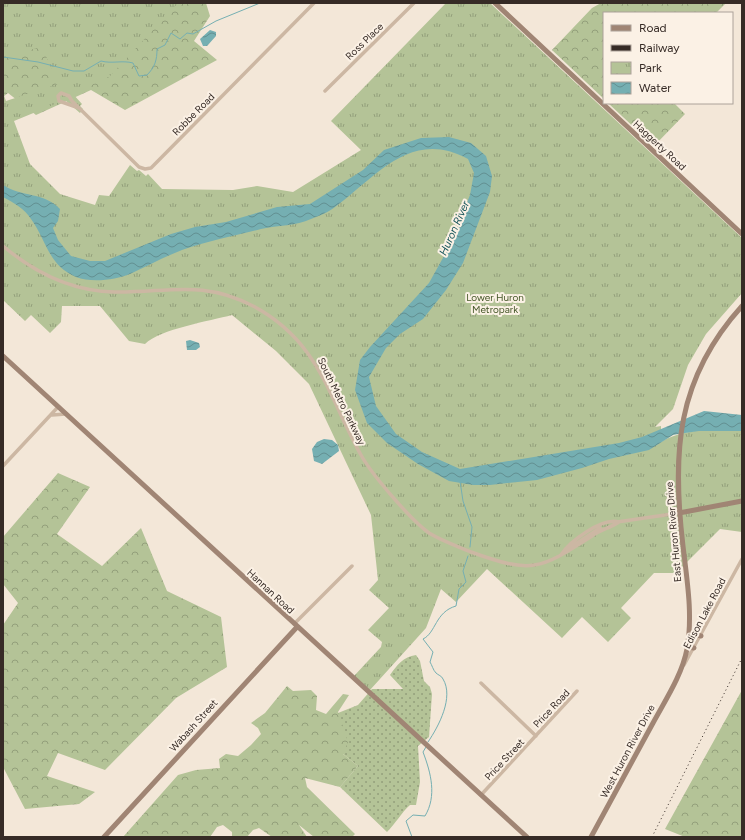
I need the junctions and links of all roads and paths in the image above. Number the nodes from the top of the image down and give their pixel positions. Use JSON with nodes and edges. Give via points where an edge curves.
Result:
{"nodes":[{"id":1,"x":314,"y":3,"type":"edge"},
{"id":2,"x":414,"y":3,"type":"edge"},
{"id":3,"x":495,"y":3,"type":"edge"},
{"id":4,"x":325,"y":91,"type":"dead end"},
{"id":5,"x":79,"y":108,"type":"junction"},
{"id":6,"x":742,"y":234,"type":"edge"},
{"id":7,"x":3,"y":246,"type":"edge"},
{"id":8,"x":742,"y":306,"type":"edge"},
{"id":9,"x":3,"y":356,"type":"edge"},
{"id":10,"x":58,"y":407,"type":"junction"},
{"id":11,"x":66,"y":414,"type":"junction"},
{"id":12,"x":52,"y":415,"type":"junction"},
{"id":13,"x":3,"y":466,"type":"edge"},
{"id":14,"x":742,"y":501,"type":"edge"},
{"id":15,"x":679,"y":513,"type":"junction"},
{"id":16,"x":742,"y":559,"type":"edge"},
{"id":17,"x":352,"y":566,"type":"dead end"},
{"id":18,"x":295,"y":625,"type":"junction"},
{"id":19,"x":689,"y":633,"type":"junction"},
{"id":20,"x":701,"y":636,"type":"junction"},
{"id":21,"x":687,"y":647,"type":"junction"},
{"id":22,"x":694,"y":648,"type":"junction"},
{"id":23,"x":679,"y":674,"type":"junction"},
{"id":24,"x":481,"y":684,"type":"dead end"},
{"id":25,"x":577,"y":691,"type":"dead end"},
{"id":26,"x":536,"y":736,"type":"junction"},
{"id":27,"x":481,"y":795,"type":"junction"},
{"id":28,"x":104,"y":837,"type":"edge"},
{"id":29,"x":527,"y":837,"type":"edge"},
{"id":30,"x":591,"y":837,"type":"edge"}],
"edges":[{"from":1,"to":5,"type":"street","name":"Robbe Road","via":[[151,168],[139,166]]},
{"from":2,"to":4,"type":"street","name":"Ross Place"},
{"from":3,"to":6,"type":"street","name":"Haggerty Road"},
{"from":5,"to":5,"type":"street","name":"Robbe Road","via":[[65,93],[61,92],[58,96],[60,101]]},
{"from":7,"to":15,"type":"street","name":"South Metro Parkway","via":[[43,274],[82,288],[113,292],[196,289],[225,295],[256,307],[286,329],[306,349],[321,373],[364,461],[418,524],[438,538],[510,565],[539,565],[560,556],[596,532],[619,522]]},
{"from":8,"to":15,"type":"street","name":"East Huron River Drive","via":[[709,351],[685,410],[678,444]]},
{"from":9,"to":10,"type":"street","name":"Hannan Road"},
{"from":10,"to":11,"type":"street","name":"Hannan Road"},
{"from":10,"to":12,"type":"street"},
{"from":11,"to":12,"type":"street"},
{"from":11,"to":18,"type":"street","name":"Hannan Road"},
{"from":12,"to":13,"type":"street"},
{"from":14,"to":15,"type":"street"},
{"from":15,"to":19,"type":"street","name":"East Huron River Drive","via":[[689,603]]},
{"from":16,"to":20,"type":"street","name":"Edison Lake Road"},
{"from":17,"to":18,"type":"street","name":"Wabash Street"},
{"from":18,"to":27,"type":"street","name":"Hannan Road"},
{"from":18,"to":28,"type":"street","name":"Wabash Street"},
{"from":19,"to":20,"type":"street"},
{"from":19,"to":21,"type":"street","name":"East Huron River Drive"},
{"from":20,"to":22,"type":"street","name":"Edison Lake Road"},
{"from":21,"to":22,"type":"street"},
{"from":21,"to":23,"type":"street","name":"East Huron River Drive"},
{"from":22,"to":23,"type":"street","name":"Edison Lake Road"},
{"from":23,"to":30,"type":"street","name":"West Huron River Drive"},
{"from":24,"to":26,"type":"street","name":"Price Street"},
{"from":25,"to":26,"type":"street","name":"Price Road"},
{"from":26,"to":27,"type":"street","name":"Price Street"},
{"from":27,"to":29,"type":"street","name":"Hannan Road"}]}
